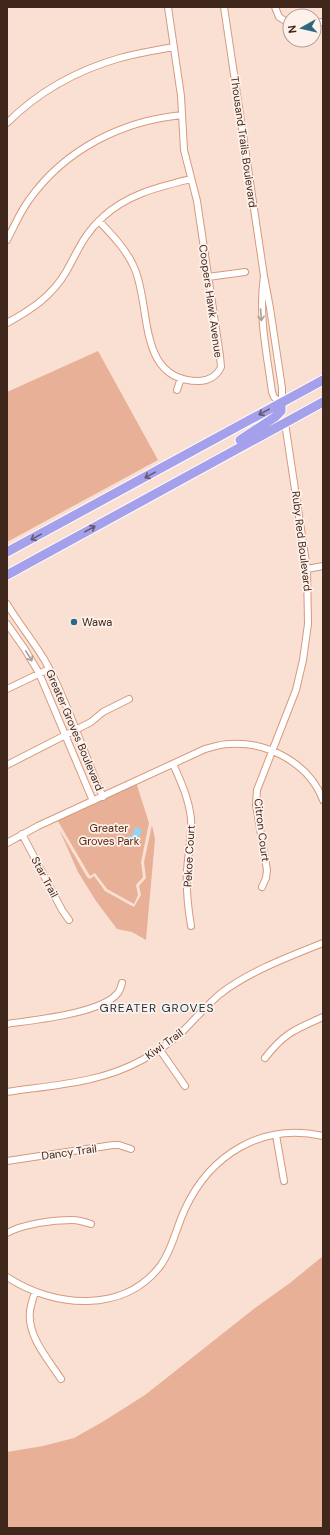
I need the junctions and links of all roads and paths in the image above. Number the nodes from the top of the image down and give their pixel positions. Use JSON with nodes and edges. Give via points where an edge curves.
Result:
{"nodes":[{"id":1,"x":168,"y":7,"type":"edge"},
{"id":2,"x":224,"y":7,"type":"edge"},
{"id":3,"x":275,"y":7,"type":"edge"},
{"id":4,"x":282,"y":19,"type":"edge"},
{"id":5,"x":174,"y":47,"type":"junction"},
{"id":6,"x":182,"y":115,"type":"junction"},
{"id":7,"x":7,"y":123,"type":"edge"},
{"id":8,"x":191,"y":179,"type":"junction"},
{"id":9,"x":99,"y":221,"type":"junction"},
{"id":10,"x":7,"y":240,"type":"edge"},
{"id":11,"x":245,"y":272,"type":"dead end"},
{"id":12,"x":264,"y":276,"type":"junction"},
{"id":13,"x":208,"y":277,"type":"junction"},
{"id":14,"x":7,"y":323,"type":"edge"},
{"id":15,"x":277,"y":355,"type":"junction"},
{"id":16,"x":267,"y":356,"type":"junction"},
{"id":17,"x":181,"y":378,"type":"junction"},
{"id":18,"x":323,"y":380,"type":"edge"},
{"id":19,"x":177,"y":390,"type":"dead end"},
{"id":20,"x":323,"y":402,"type":"edge"},
{"id":21,"x":281,"y":403,"type":"junction"},
{"id":22,"x":285,"y":423,"type":"junction"},
{"id":23,"x":162,"y":490,"type":"junction"},
{"id":24,"x":7,"y":552,"type":"edge"},
{"id":25,"x":323,"y":566,"type":"edge"},
{"id":26,"x":307,"y":568,"type":"junction"},
{"id":27,"x":7,"y":575,"type":"edge"},
{"id":28,"x":7,"y":604,"type":"edge"},
{"id":29,"x":7,"y":624,"type":"edge"},
{"id":30,"x":49,"y":669,"type":"junction"},
{"id":31,"x":39,"y":673,"type":"junction"},
{"id":32,"x":7,"y":689,"type":"edge"},
{"id":33,"x":129,"y":699,"type":"dead end"},
{"id":34,"x":76,"y":730,"type":"junction"},
{"id":35,"x":66,"y":735,"type":"junction"},
{"id":36,"x":272,"y":751,"type":"junction"},
{"id":37,"x":173,"y":764,"type":"junction"},
{"id":38,"x":7,"y":765,"type":"edge"},
{"id":39,"x":102,"y":797,"type":"junction"},
{"id":40,"x":322,"y":797,"type":"edge"},
{"id":41,"x":93,"y":801,"type":"junction"},
{"id":42,"x":22,"y":834,"type":"junction"},
{"id":43,"x":7,"y":842,"type":"edge"},
{"id":44,"x":262,"y":887,"type":"dead end"},
{"id":45,"x":69,"y":920,"type":"dead end"},
{"id":46,"x":191,"y":926,"type":"dead end"},
{"id":47,"x":323,"y":943,"type":"edge"},
{"id":48,"x":122,"y":983,"type":"dead end"},
{"id":49,"x":323,"y":1017,"type":"edge"},
{"id":50,"x":7,"y":1024,"type":"edge"},
{"id":51,"x":160,"y":1050,"type":"junction"},
{"id":52,"x":265,"y":1058,"type":"dead end"},
{"id":53,"x":185,"y":1086,"type":"dead end"},
{"id":54,"x":7,"y":1092,"type":"edge"},
{"id":55,"x":276,"y":1135,"type":"junction"},
{"id":56,"x":323,"y":1136,"type":"edge"},
{"id":57,"x":132,"y":1149,"type":"dead end"},
{"id":58,"x":7,"y":1161,"type":"edge"},
{"id":59,"x":284,"y":1181,"type":"dead end"},
{"id":60,"x":91,"y":1224,"type":"dead end"},
{"id":61,"x":7,"y":1233,"type":"edge"},
{"id":62,"x":7,"y":1277,"type":"edge"},
{"id":63,"x":35,"y":1292,"type":"junction"},
{"id":64,"x":61,"y":1379,"type":"dead end"}],
"edges":[{"from":1,"to":5,"type":"street","name":"Coopers Hawk Avenue"},
{"from":2,"to":12,"type":"street","name":"Thousand Trails Boulevard"},
{"from":3,"to":4,"type":"street"},
{"from":5,"to":6,"type":"street","name":"Coopers Hawk Avenue"},
{"from":5,"to":7,"type":"street","via":[[121,57],[85,70],[40,96]]},
{"from":6,"to":8,"type":"street","name":"Coopers Hawk Avenue","via":[[184,150]]},
{"from":6,"to":10,"type":"street","via":[[150,120],[119,130],[73,155],[48,177],[34,194]]},
{"from":8,"to":9,"type":"street","via":[[138,194],[117,206]]},
{"from":8,"to":13,"type":"street","name":"Coopers Hawk Avenue","via":[[197,201]]},
{"from":9,"to":14,"type":"street","via":[[79,246],[66,272],[51,293],[32,309]]},
{"from":9,"to":17,"type":"street","name":"Coopers Hawk Avenue","via":[[123,248],[136,271],[153,352],[165,368]]},
{"from":11,"to":13,"type":"street"},
{"from":12,"to":15,"type":"street","name":"Thousand Trails Boulevard"},
{"from":12,"to":16,"type":"street","name":"Thousand Trails Boulevard","one_way":true,"via":[[261,309]]},
{"from":13,"to":17,"type":"street","name":"Coopers Hawk Avenue","via":[[221,367],[216,374],[206,380]]},
{"from":15,"to":16,"type":"street"},
{"from":15,"to":21,"type":"street","name":"Thousand Trails Boulevard","via":[[283,393]]},
{"from":16,"to":21,"type":"street","name":"Thousand Trails Boulevard","via":[[272,392]]},
{"from":17,"to":19,"type":"street"},
{"from":18,"to":21,"type":"highway"},
{"from":20,"to":22,"type":"highway"},
{"from":21,"to":23,"type":"highway","via":[[280,411],[275,417],[247,437],[169,479]]},
{"from":21,"to":24,"type":"highway","one_way":true},
{"from":22,"to":23,"type":"highway"},
{"from":22,"to":26,"type":"street","name":"Ruby Red Boulevard"},
{"from":27,"to":23,"type":"highway","one_way":true},
{"from":25,"to":26,"type":"street"},
{"from":26,"to":36,"type":"street","name":"Ruby Red Boulevard","via":[[308,624],[303,660],[292,700]]},
{"from":28,"to":30,"type":"street","name":"Greater Groves Boulevard"},
{"from":29,"to":31,"type":"street","name":"Greater Groves Boulevard","one_way":true},
{"from":30,"to":31,"type":"street"},
{"from":30,"to":34,"type":"street","name":"Greater Groves Boulevard"},
{"from":31,"to":32,"type":"street"},
{"from":31,"to":35,"type":"street","name":"Greater Groves Boulevard"},
{"from":33,"to":34,"type":"street"},
{"from":34,"to":35,"type":"street"},
{"from":34,"to":39,"type":"street","name":"Greater Groves Boulevard"},
{"from":35,"to":38,"type":"street"},
{"from":35,"to":41,"type":"street","name":"Greater Groves Boulevard"},
{"from":36,"to":37,"type":"street","name":"Greater Groves Boulevard","via":[[241,744],[228,744],[205,749]]},
{"from":36,"to":40,"type":"street","name":"Greater Groves Boulevard","via":[[300,768]]},
{"from":36,"to":44,"type":"street","name":"Citron Court","via":[[256,796],[267,870]]},
{"from":37,"to":39,"type":"street","name":"Greater Groves Boulevard"},
{"from":37,"to":46,"type":"street","name":"Pekoe Court","via":[[185,792],[190,818],[191,841],[187,884]]},
{"from":39,"to":41,"type":"street","name":"Greater Groves Boulevard"},
{"from":41,"to":42,"type":"street","name":"Greater Groves Boulevard"},
{"from":42,"to":43,"type":"street","name":"Greater Groves Boulevard"},
{"from":42,"to":45,"type":"street","name":"Star Trail"},
{"from":47,"to":51,"type":"street","name":"Kiwi Trail","via":[[262,968],[234,984],[205,1007],[184,1030]]},
{"from":48,"to":50,"type":"street","via":[[117,995],[94,1007],[54,1017]]},
{"from":49,"to":52,"type":"street","via":[[286,1035]]},
{"from":51,"to":53,"type":"street"},
{"from":51,"to":54,"type":"street","name":"Kiwi Trail","via":[[122,1070],[90,1080]]},
{"from":55,"to":56,"type":"street"},
{"from":55,"to":59,"type":"street"},
{"from":55,"to":63,"type":"street","via":[[238,1147],[210,1171],[199,1184],[185,1209],[166,1256],[155,1271],[139,1285],[118,1296],[89,1302],[63,1300]]},
{"from":57,"to":58,"type":"street","name":"Dancy Trail","via":[[114,1145]]},
{"from":60,"to":61,"type":"street","via":[[70,1220],[58,1221],[19,1228]]},
{"from":62,"to":63,"type":"street"},
{"from":63,"to":64,"type":"street","via":[[30,1313],[32,1330],[39,1346]]}]}
